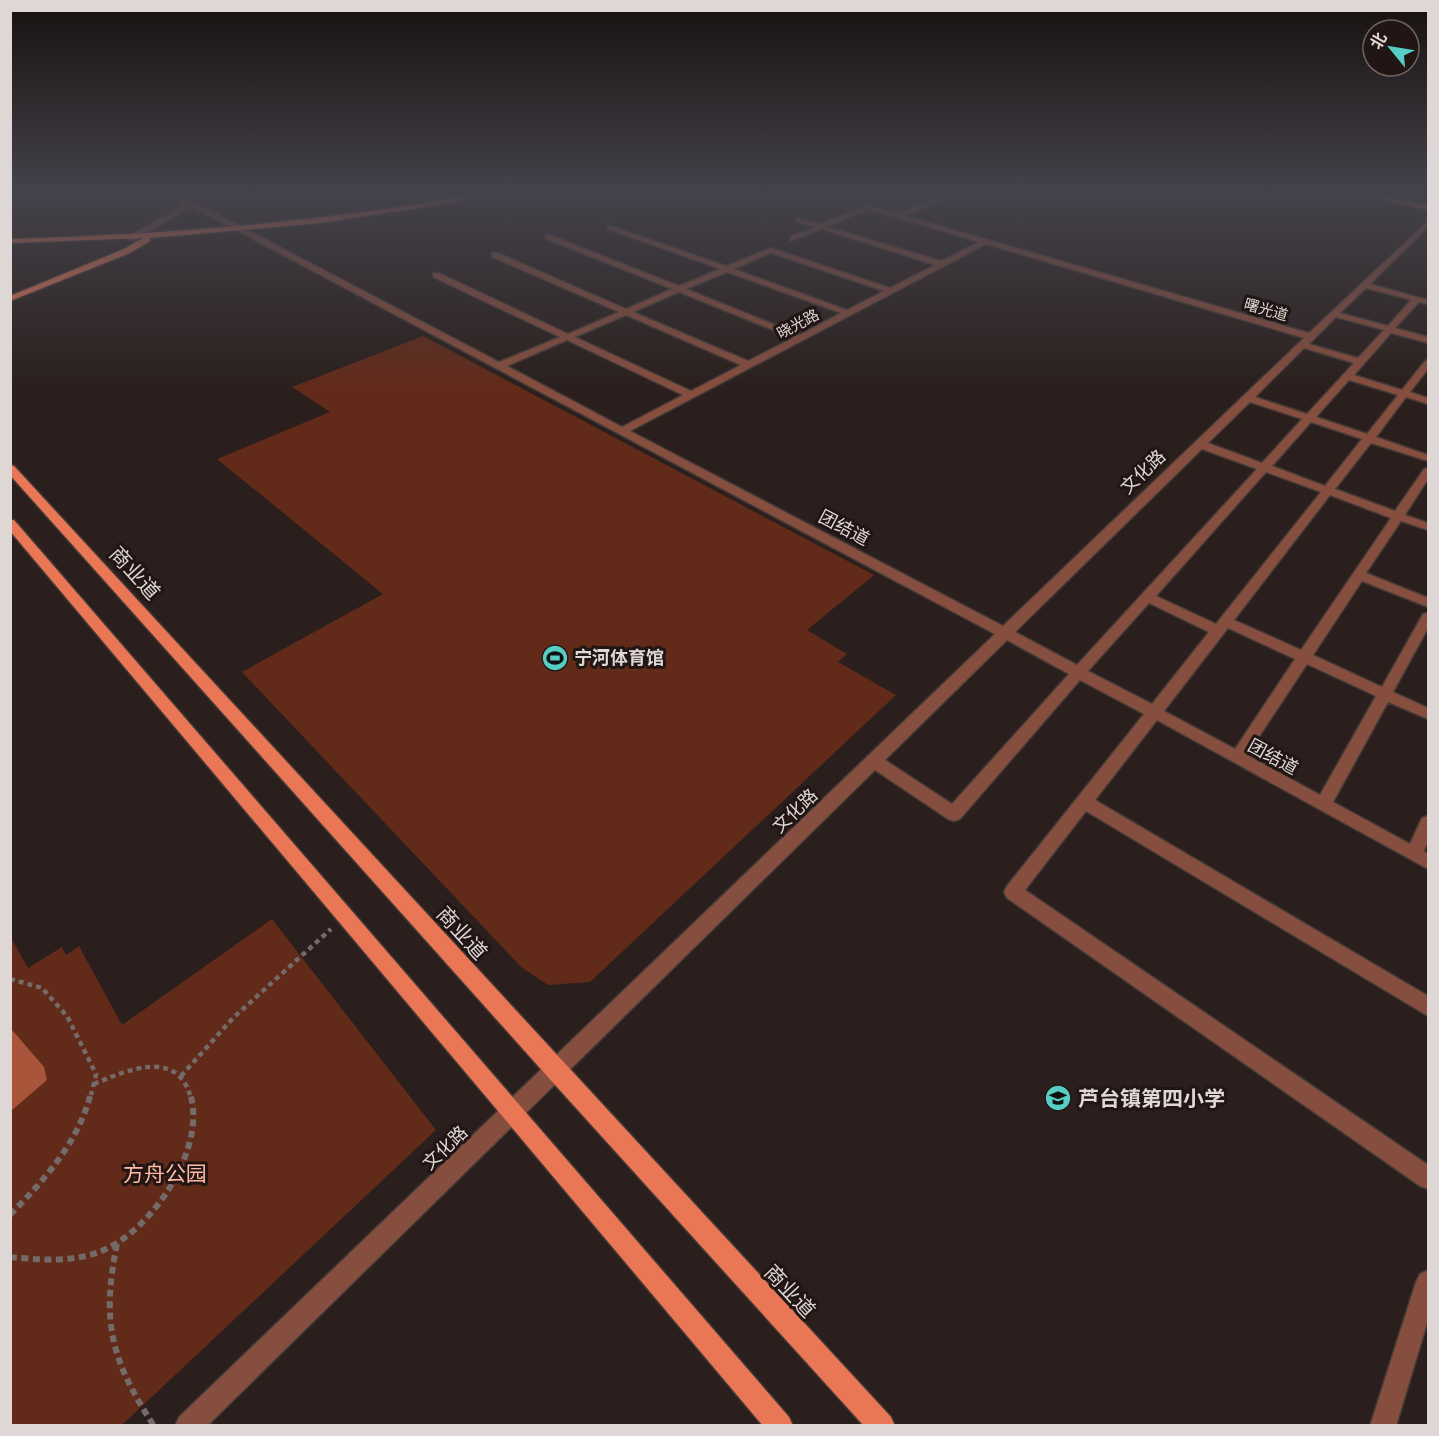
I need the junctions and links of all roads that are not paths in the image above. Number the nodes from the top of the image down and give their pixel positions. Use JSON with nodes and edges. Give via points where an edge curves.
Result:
{"nodes":[{"id":1,"x":89,"y":257,"type":"edge"},
{"id":2,"x":112,"y":257,"type":"edge"},
{"id":3,"x":292,"y":257,"type":"edge"},
{"id":4,"x":500,"y":257,"type":"edge"},
{"id":5,"x":599,"y":257,"type":"edge"},
{"id":6,"x":694,"y":257,"type":"edge"},
{"id":7,"x":755,"y":257,"type":"edge"},
{"id":8,"x":792,"y":257,"type":"edge"},
{"id":9,"x":918,"y":257,"type":"edge"},
{"id":10,"x":955,"y":257,"type":"edge"},
{"id":11,"x":1037,"y":257,"type":"edge"},
{"id":12,"x":1392,"y":257,"type":"edge"},
{"id":13,"x":941,"y":264,"type":"junction"},
{"id":14,"x":727,"y":269,"type":"junction"},
{"id":15,"x":436,"y":275,"type":"dead end"},
{"id":16,"x":1363,"y":285,"type":"junction"},
{"id":17,"x":679,"y":289,"type":"junction"},
{"id":18,"x":891,"y":291,"type":"junction"},
{"id":19,"x":10,"y":292,"type":"edge"},
{"id":20,"x":10,"y":299,"type":"edge"},
{"id":21,"x":1423,"y":301,"type":"edge"},
{"id":22,"x":626,"y":312,"type":"junction"},
{"id":23,"x":848,"y":313,"type":"junction"},
{"id":24,"x":1334,"y":314,"type":"junction"},
{"id":25,"x":1390,"y":330,"type":"junction"},
{"id":26,"x":568,"y":337,"type":"junction"},
{"id":27,"x":800,"y":338,"type":"junction"},
{"id":28,"x":1428,"y":340,"type":"edge"},
{"id":29,"x":1307,"y":341,"type":"junction"},
{"id":30,"x":1361,"y":362,"type":"junction"},
{"id":31,"x":1428,"y":363,"type":"edge"},
{"id":32,"x":749,"y":365,"type":"junction"},
{"id":33,"x":499,"y":366,"type":"junction"},
{"id":34,"x":1348,"y":376,"type":"junction"},
{"id":35,"x":1405,"y":394,"type":"junction"},
{"id":36,"x":691,"y":395,"type":"junction"},
{"id":37,"x":1249,"y":398,"type":"junction"},
{"id":38,"x":1428,"y":401,"type":"edge"},
{"id":39,"x":1309,"y":418,"type":"junction"},
{"id":40,"x":622,"y":431,"type":"junction"},
{"id":41,"x":1370,"y":438,"type":"junction"},
{"id":42,"x":1200,"y":444,"type":"junction"},
{"id":43,"x":1428,"y":458,"type":"edge"},
{"id":44,"x":10,"y":468,"type":"edge"},
{"id":45,"x":1264,"y":468,"type":"junction"},
{"id":46,"x":1428,"y":471,"type":"edge"},
{"id":47,"x":1329,"y":491,"type":"junction"},
{"id":48,"x":1398,"y":516,"type":"junction"},
{"id":49,"x":10,"y":523,"type":"edge"},
{"id":50,"x":1428,"y":527,"type":"edge"},
{"id":51,"x":1359,"y":575,"type":"junction"},
{"id":52,"x":1147,"y":597,"type":"junction"},
{"id":53,"x":1428,"y":603,"type":"edge"},
{"id":54,"x":1428,"y":617,"type":"edge"},
{"id":55,"x":1223,"y":627,"type":"junction"},
{"id":56,"x":1006,"y":633,"type":"junction"},
{"id":57,"x":1304,"y":657,"type":"junction"},
{"id":58,"x":1078,"y":673,"type":"junction"},
{"id":59,"x":1385,"y":694,"type":"junction"},
{"id":60,"x":1156,"y":713,"type":"junction"},
{"id":61,"x":1428,"y":714,"type":"edge"},
{"id":62,"x":1238,"y":758,"type":"junction"},
{"id":63,"x":874,"y":762,"type":"junction"},
{"id":64,"x":1085,"y":802,"type":"junction"},
{"id":65,"x":1323,"y":805,"type":"junction"},
{"id":66,"x":1428,"y":823,"type":"edge"},
{"id":67,"x":1421,"y":858,"type":"edge"},
{"id":68,"x":1428,"y":1007,"type":"edge"},
{"id":69,"x":554,"y":1069,"type":"junction"},
{"id":70,"x":510,"y":1111,"type":"junction"},
{"id":71,"x":1428,"y":1178,"type":"edge"},
{"id":72,"x":1428,"y":1282,"type":"edge"},
{"id":73,"x":188,"y":1425,"type":"edge"},
{"id":74,"x":780,"y":1425,"type":"edge"},
{"id":75,"x":882,"y":1425,"type":"edge"},
{"id":76,"x":1383,"y":1425,"type":"edge"}],
"edges":[{"from":1,"to":19,"type":"main road"},
{"from":2,"to":20,"type":"main road"},
{"from":3,"to":33,"type":"street","name":"团结道"},
{"from":4,"to":22,"type":"street"},
{"from":5,"to":17,"type":"street"},
{"from":6,"to":14,"type":"street"},
{"from":7,"to":14,"type":"street"},
{"from":8,"to":18,"type":"street"},
{"from":9,"to":13,"type":"street"},
{"from":10,"to":13,"type":"street","name":"晓光路"},
{"from":11,"to":29,"type":"street","name":"曙光道"},
{"from":12,"to":16,"type":"street","name":"文化路"},
{"from":13,"to":18,"type":"street","name":"晓光路"},
{"from":14,"to":17,"type":"street"},
{"from":14,"to":23,"type":"street"},
{"from":15,"to":26,"type":"street"},
{"from":16,"to":21,"type":"street"},
{"from":16,"to":24,"type":"street","name":"文化路"},
{"from":17,"to":22,"type":"street"},
{"from":17,"to":27,"type":"street"},
{"from":18,"to":23,"type":"street","name":"晓光路"},
{"from":21,"to":25,"type":"street"},
{"from":22,"to":26,"type":"street"},
{"from":22,"to":32,"type":"street"},
{"from":23,"to":27,"type":"street","name":"晓光路"},
{"from":24,"to":25,"type":"street"},
{"from":24,"to":29,"type":"street","name":"文化路"},
{"from":25,"to":28,"type":"street"},
{"from":25,"to":30,"type":"street"},
{"from":26,"to":33,"type":"street"},
{"from":26,"to":36,"type":"street"},
{"from":27,"to":32,"type":"street","name":"晓光路"},
{"from":29,"to":30,"type":"street","name":"曙光道"},
{"from":29,"to":37,"type":"street","name":"文化路"},
{"from":30,"to":34,"type":"street"},
{"from":31,"to":35,"type":"street"},
{"from":32,"to":36,"type":"street","name":"晓光路"},
{"from":33,"to":40,"type":"street","name":"团结道"},
{"from":34,"to":35,"type":"street"},
{"from":34,"to":39,"type":"street"},
{"from":35,"to":38,"type":"street"},
{"from":35,"to":41,"type":"street"},
{"from":36,"to":40,"type":"street","name":"晓光路"},
{"from":37,"to":39,"type":"street"},
{"from":37,"to":42,"type":"street","name":"文化路"},
{"from":39,"to":41,"type":"street"},
{"from":39,"to":45,"type":"street"},
{"from":40,"to":56,"type":"street","name":"团结道"},
{"from":41,"to":43,"type":"street"},
{"from":41,"to":47,"type":"street"},
{"from":42,"to":45,"type":"street"},
{"from":42,"to":56,"type":"street","name":"文化路"},
{"from":44,"to":69,"type":"main road","name":"商业道"},
{"from":45,"to":47,"type":"street"},
{"from":45,"to":52,"type":"street"},
{"from":46,"to":48,"type":"street"},
{"from":47,"to":48,"type":"street"},
{"from":47,"to":55,"type":"street"},
{"from":48,"to":50,"type":"street"},
{"from":48,"to":51,"type":"street"},
{"from":49,"to":70,"type":"main road"},
{"from":51,"to":53,"type":"street"},
{"from":51,"to":57,"type":"street"},
{"from":52,"to":55,"type":"street"},
{"from":52,"to":58,"type":"street"},
{"from":54,"to":59,"type":"street"},
{"from":55,"to":57,"type":"street"},
{"from":55,"to":60,"type":"street"},
{"from":56,"to":58,"type":"street","name":"团结道"},
{"from":56,"to":63,"type":"street","name":"文化路"},
{"from":57,"to":59,"type":"street"},
{"from":57,"to":62,"type":"street"},
{"from":58,"to":60,"type":"street","name":"团结道"},
{"from":58,"to":63,"type":"street","via":[[954,814]]},
{"from":59,"to":61,"type":"street"},
{"from":59,"to":65,"type":"street"},
{"from":60,"to":62,"type":"street","name":"团结道"},
{"from":60,"to":64,"type":"street"},
{"from":62,"to":65,"type":"street","name":"团结道"},
{"from":63,"to":69,"type":"street","name":"文化路"},
{"from":64,"to":68,"type":"street"},
{"from":64,"to":71,"type":"street","via":[[1013,892]]},
{"from":65,"to":67,"type":"street","name":"团结道"},
{"from":66,"to":67,"type":"street"},
{"from":69,"to":70,"type":"street","name":"文化路"},
{"from":69,"to":75,"type":"main road","name":"商业道"},
{"from":70,"to":73,"type":"street","name":"文化路"},
{"from":70,"to":74,"type":"main road"},
{"from":72,"to":76,"type":"street"}]}
